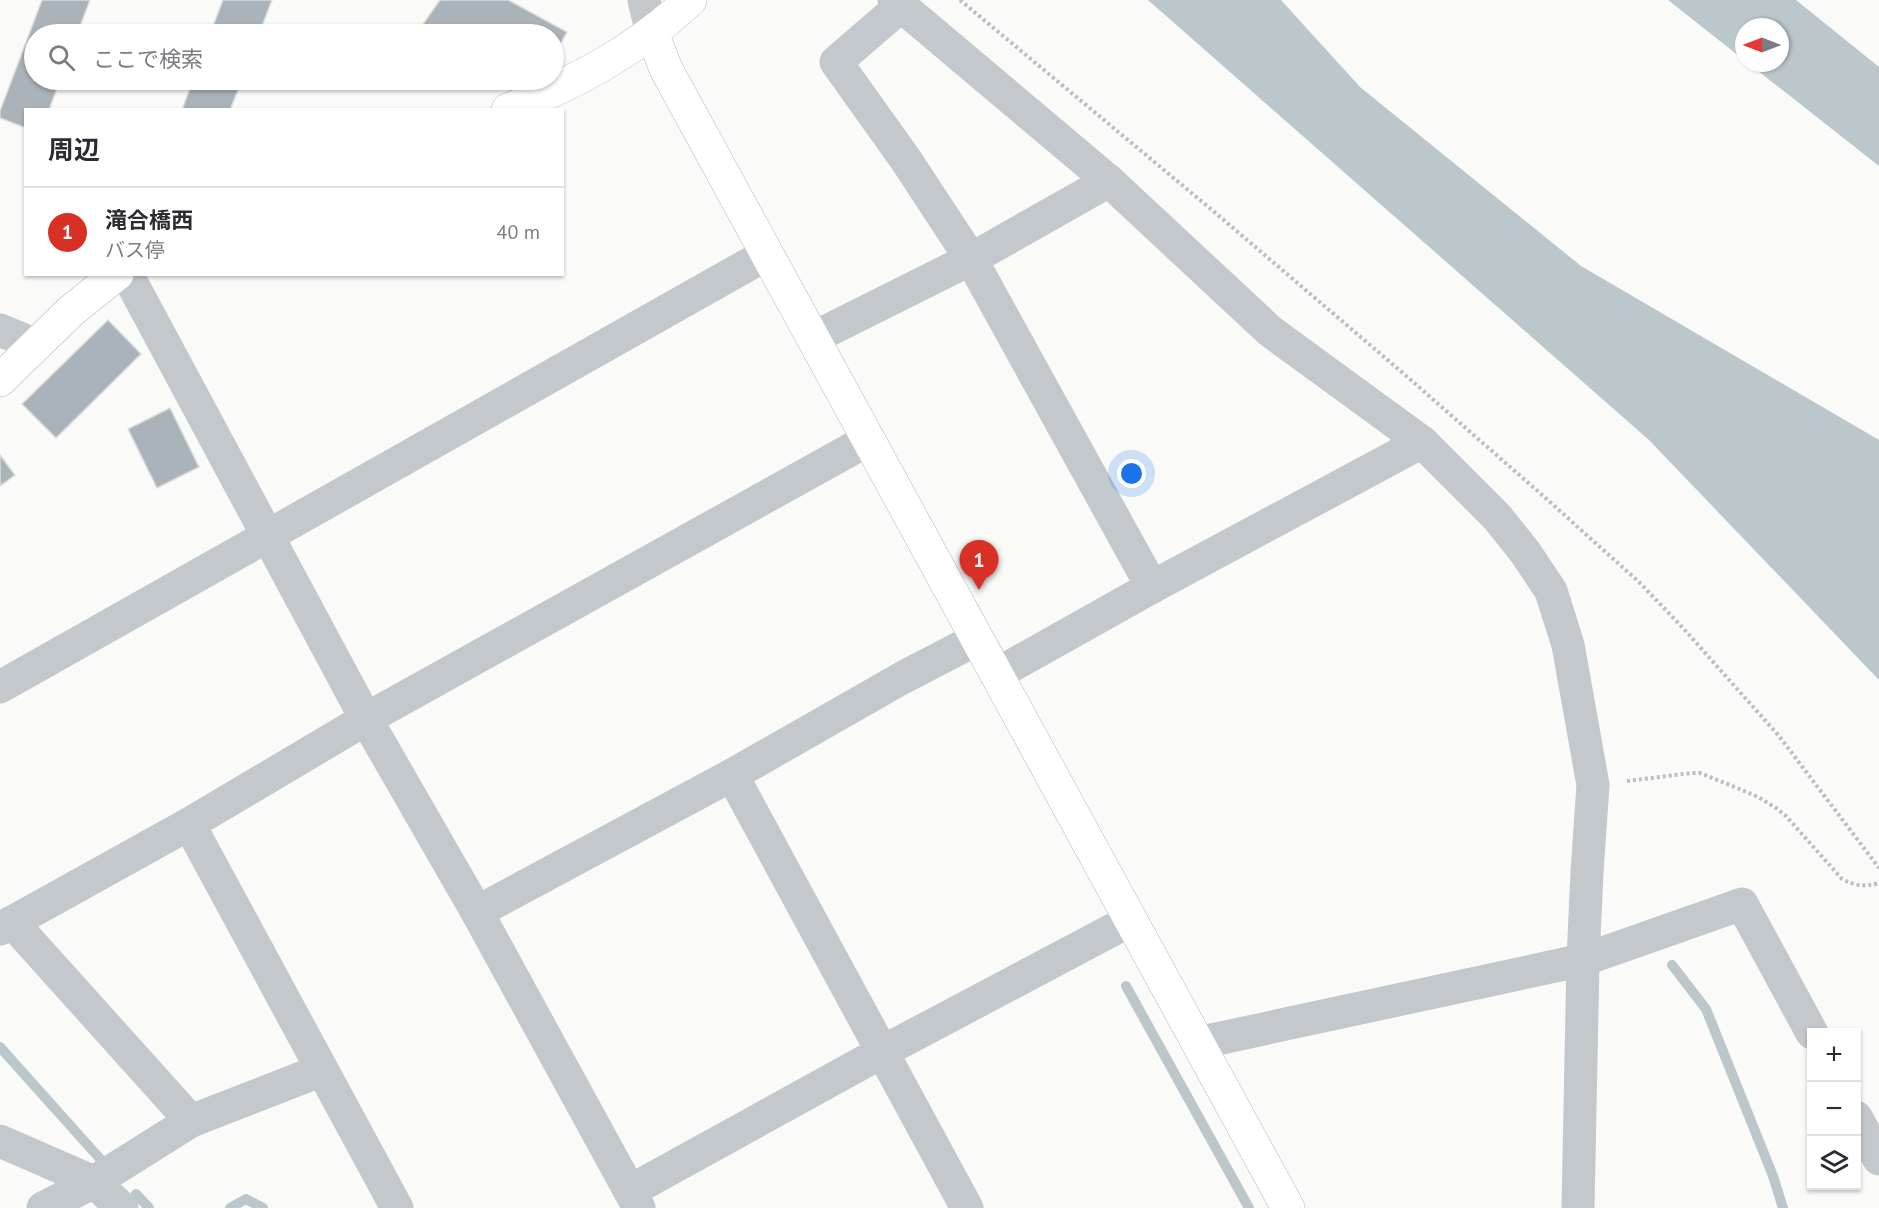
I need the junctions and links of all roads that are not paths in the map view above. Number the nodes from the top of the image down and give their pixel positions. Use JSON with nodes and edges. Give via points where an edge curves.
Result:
{"nodes":[{"id":1,"x":644,"y":0,"type":"edge"},
{"id":2,"x":690,"y":0,"type":"edge"},
{"id":3,"x":897,"y":3,"type":"edge"},
{"id":4,"x":652,"y":33,"type":"junction"},
{"id":5,"x":564,"y":85,"type":"edge"},
{"id":6,"x":555,"y":90,"type":"edge"},
{"id":7,"x":513,"y":108,"type":"edge"},
{"id":8,"x":1109,"y":181,"type":"junction"},
{"id":9,"x":768,"y":255,"type":"junction"},
{"id":10,"x":971,"y":260,"type":"junction"},
{"id":11,"x":114,"y":276,"type":"edge"},
{"id":12,"x":128,"y":276,"type":"edge"},
{"id":13,"x":0,"y":330,"type":"edge"},
{"id":14,"x":813,"y":338,"type":"junction"},
{"id":15,"x":36,"y":345,"type":"junction"},
{"id":16,"x":0,"y":380,"type":"edge"},
{"id":17,"x":868,"y":440,"type":"junction"},
{"id":18,"x":1422,"y":442,"type":"junction"},
{"id":19,"x":268,"y":535,"type":"junction"},
{"id":20,"x":1152,"y":587,"type":"junction"},
{"id":21,"x":977,"y":639,"type":"junction"},
{"id":22,"x":996,"y":674,"type":"junction"},
{"id":23,"x":0,"y":687,"type":"edge"},
{"id":24,"x":366,"y":719,"type":"junction"},
{"id":25,"x":732,"y":775,"type":"junction"},
{"id":26,"x":189,"y":824,"type":"junction"},
{"id":27,"x":477,"y":912,"type":"junction"},
{"id":28,"x":1131,"y":920,"type":"junction"},
{"id":29,"x":6,"y":925,"type":"edge"},
{"id":30,"x":1583,"y":960,"type":"junction"},
{"id":31,"x":1809,"y":1028,"type":"edge"},
{"id":32,"x":1198,"y":1043,"type":"junction"},
{"id":33,"x":882,"y":1052,"type":"junction"},
{"id":34,"x":322,"y":1070,"type":"junction"},
{"id":35,"x":190,"y":1121,"type":"junction"},
{"id":36,"x":1861,"y":1125,"type":"edge"},
{"id":37,"x":0,"y":1141,"type":"edge"},
{"id":38,"x":1879,"y":1159,"type":"edge"},
{"id":39,"x":94,"y":1182,"type":"junction"},
{"id":40,"x":635,"y":1199,"type":"edge"},
{"id":41,"x":43,"y":1208,"type":"edge"},
{"id":42,"x":122,"y":1208,"type":"edge"},
{"id":43,"x":397,"y":1208,"type":"edge"},
{"id":44,"x":967,"y":1208,"type":"edge"},
{"id":45,"x":1288,"y":1208,"type":"edge"},
{"id":46,"x":1578,"y":1208,"type":"edge"}],
"edges":[{"from":1,"to":4,"type":"street"},
{"from":2,"to":4,"type":"street"},
{"from":3,"to":8,"type":"street"},
{"from":3,"to":10,"type":"street","via":[[836,62]]},
{"from":4,"to":5,"type":"street","via":[[612,61]]},
{"from":4,"to":9,"type":"street","via":[[666,69]]},
{"from":6,"to":7,"type":"street"},
{"from":8,"to":10,"type":"street"},
{"from":8,"to":18,"type":"street","via":[[1270,331]]},
{"from":9,"to":14,"type":"street"},
{"from":9,"to":19,"type":"street"},
{"from":10,"to":14,"type":"street"},
{"from":10,"to":20,"type":"street"},
{"from":11,"to":15,"type":"street","via":[[70,311]]},
{"from":12,"to":19,"type":"street"},
{"from":13,"to":15,"type":"street"},
{"from":14,"to":17,"type":"street"},
{"from":15,"to":16,"type":"street"},
{"from":17,"to":21,"type":"street"},
{"from":17,"to":24,"type":"street"},
{"from":18,"to":20,"type":"street"},
{"from":18,"to":30,"type":"street","via":[[1497,517],[1525,552],[1551,591],[1568,645],[1593,785]]},
{"from":19,"to":23,"type":"street"},
{"from":19,"to":24,"type":"street"},
{"from":20,"to":22,"type":"street"},
{"from":21,"to":22,"type":"street"},
{"from":21,"to":25,"type":"street"},
{"from":22,"to":28,"type":"street"},
{"from":24,"to":26,"type":"street"},
{"from":24,"to":27,"type":"street"},
{"from":25,"to":27,"type":"street"},
{"from":25,"to":33,"type":"street"},
{"from":26,"to":29,"type":"street"},
{"from":26,"to":34,"type":"street"},
{"from":27,"to":40,"type":"street"},
{"from":28,"to":32,"type":"street"},
{"from":28,"to":33,"type":"street"},
{"from":29,"to":35,"type":"street"},
{"from":30,"to":31,"type":"street","via":[[1742,904]]},
{"from":30,"to":32,"type":"street"},
{"from":30,"to":46,"type":"street"},
{"from":32,"to":45,"type":"street"},
{"from":33,"to":40,"type":"street"},
{"from":33,"to":44,"type":"street"},
{"from":34,"to":35,"type":"street"},
{"from":34,"to":43,"type":"street"},
{"from":35,"to":39,"type":"street"},
{"from":36,"to":38,"type":"street"},
{"from":37,"to":39,"type":"street"},
{"from":39,"to":41,"type":"street"},
{"from":39,"to":42,"type":"street"}]}
